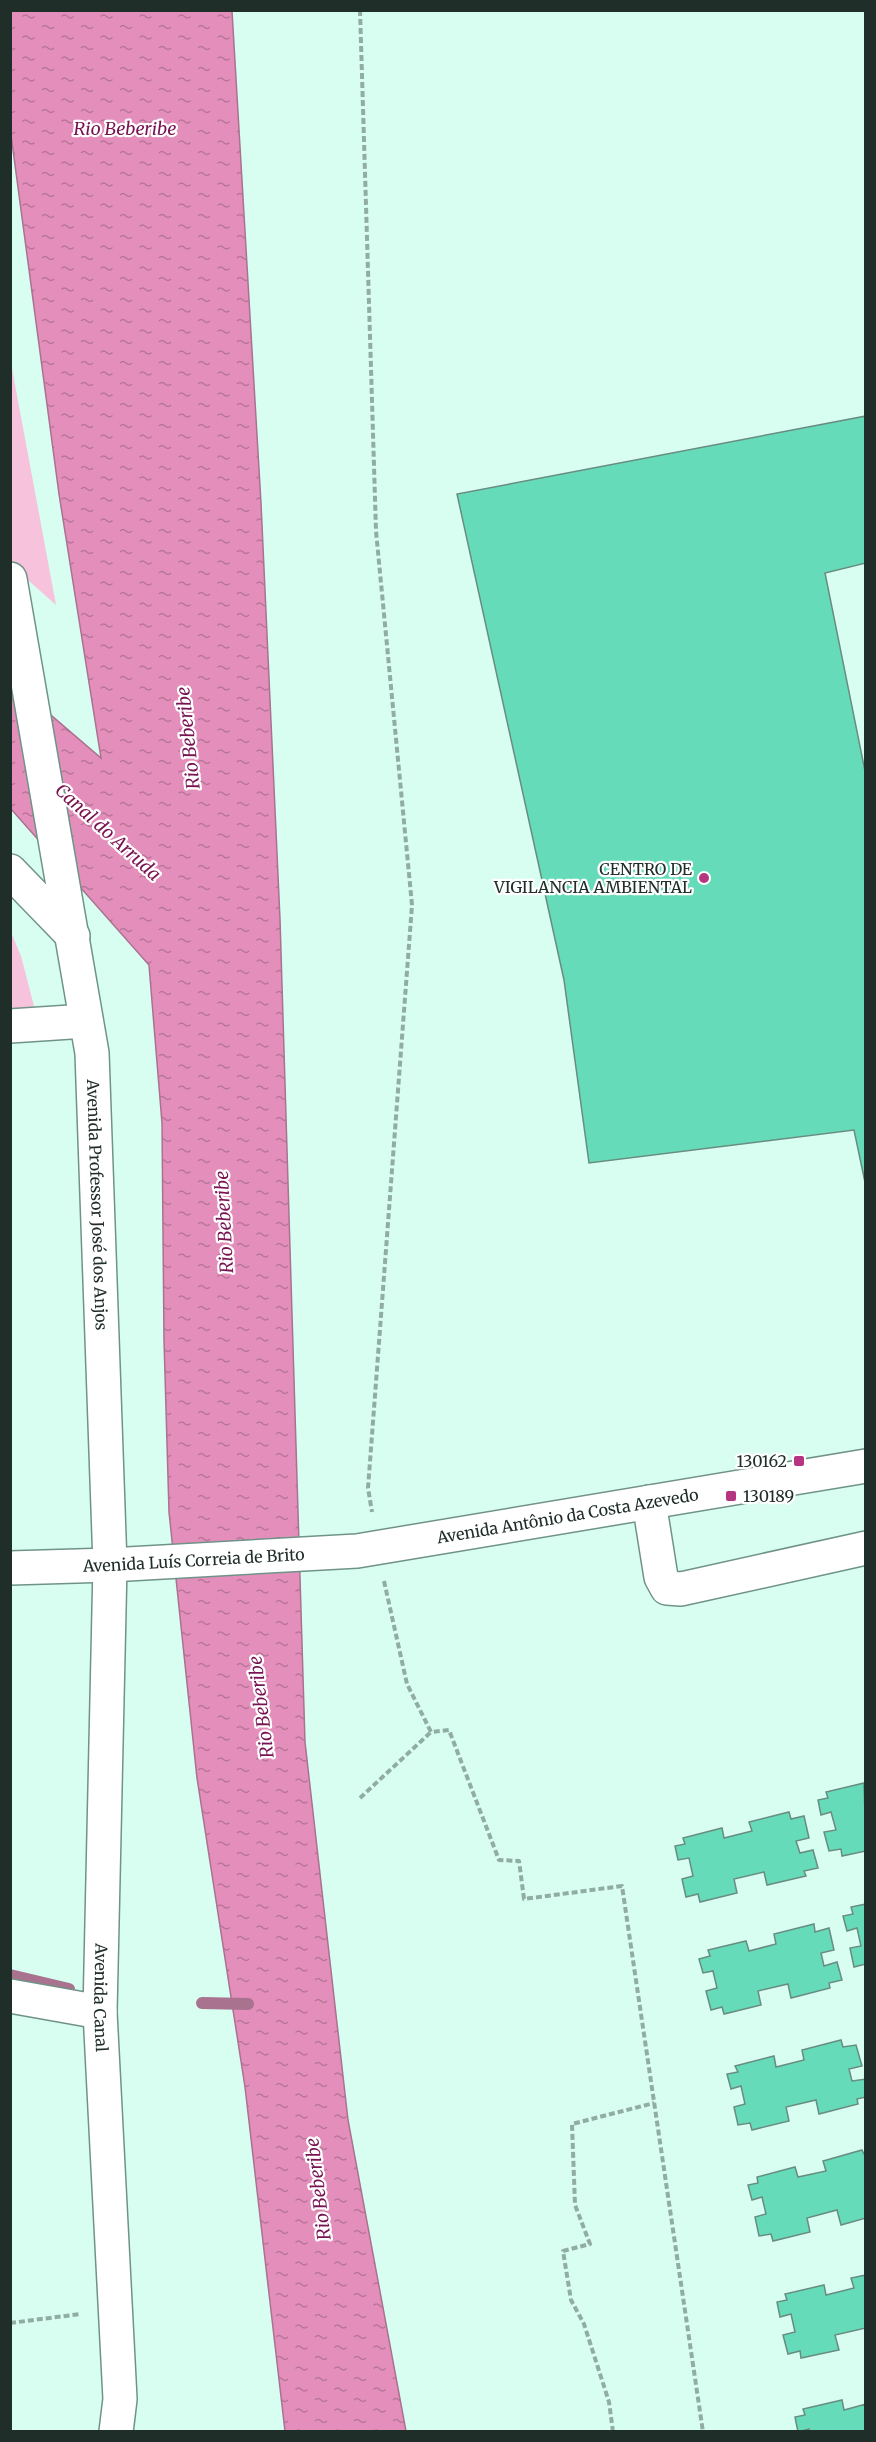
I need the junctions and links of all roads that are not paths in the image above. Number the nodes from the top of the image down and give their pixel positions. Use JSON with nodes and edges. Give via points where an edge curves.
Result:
{"nodes":[{"id":1,"x":10,"y":579,"type":"edge"},
{"id":2,"x":10,"y":871,"type":"edge"},
{"id":3,"x":73,"y":936,"type":"junction"},
{"id":4,"x":86,"y":1021,"type":"junction"},
{"id":5,"x":10,"y":1026,"type":"edge"},
{"id":6,"x":866,"y":1466,"type":"edge"},
{"id":7,"x":649,"y":1502,"type":"junction"},
{"id":8,"x":866,"y":1548,"type":"edge"},
{"id":9,"x":367,"y":1549,"type":"joint"},
{"id":10,"x":126,"y":1564,"type":"junction"},
{"id":11,"x":10,"y":1568,"type":"edge"},
{"id":12,"x":10,"y":1996,"type":"edge"},
{"id":13,"x":100,"y":2012,"type":"junction"},
{"id":14,"x":116,"y":2432,"type":"edge"}],
"edges":[{"from":1,"to":3,"type":"street","name":"Avenida Professor José dos Anjos"},
{"from":2,"to":3,"type":"street"},
{"from":3,"to":4,"type":"street","name":"Avenida Professor José dos Anjos"},
{"from":4,"to":5,"type":"street"},
{"from":4,"to":10,"type":"street","name":"Avenida Professor José dos Anjos","via":[[92,1053]]},
{"from":6,"to":7,"type":"street","name":"Avenida Antônio da Costa Azevedo"},
{"from":7,"to":8,"type":"street","via":[[660,1577],[667,1588],[681,1589]]},
{"from":7,"to":9,"type":"street","name":"Avenida Antônio da Costa Azevedo"},
{"from":9,"to":10,"type":"street","name":"Avenida Luís Correia de Brito"},
{"from":10,"to":11,"type":"street","name":"Avenida Luís Correia de Brito"},
{"from":10,"to":13,"type":"street","name":"Avenida Canal"},
{"from":12,"to":13,"type":"street"},
{"from":13,"to":14,"type":"street","name":"Avenida Canal","via":[[120,2399]]}]}
